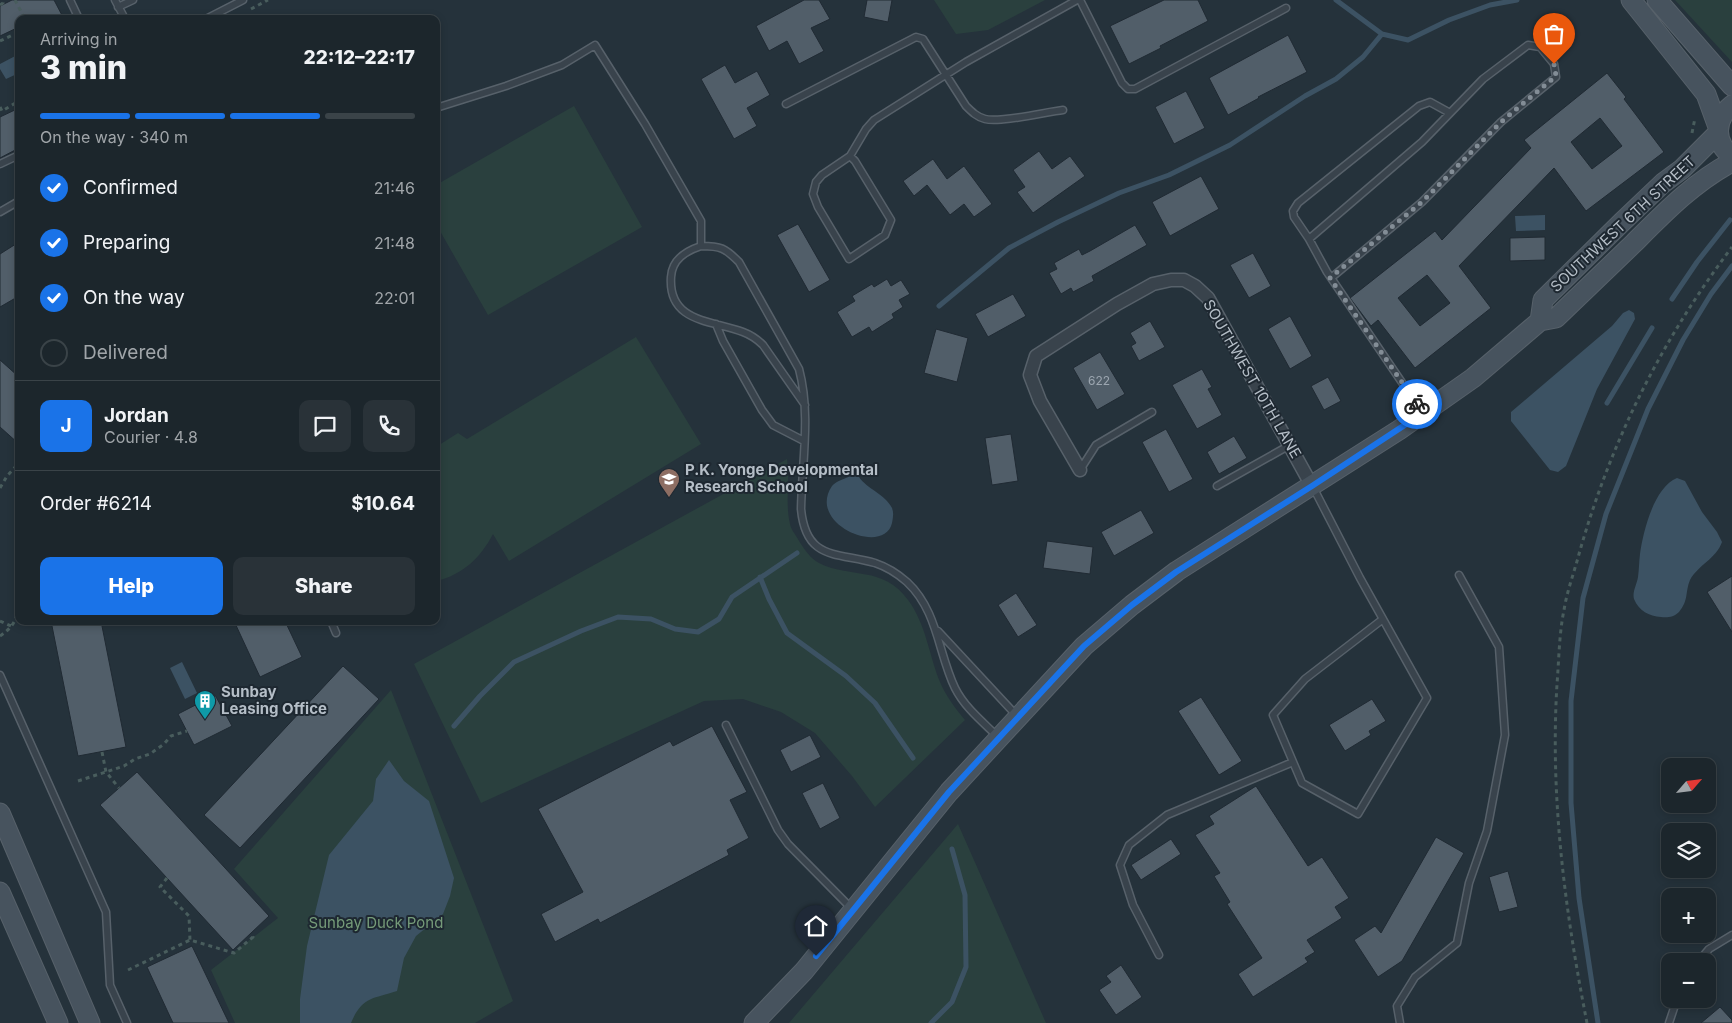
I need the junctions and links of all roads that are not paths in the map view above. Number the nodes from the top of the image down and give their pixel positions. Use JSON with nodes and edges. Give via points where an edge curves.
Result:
{"nodes":[{"id":1,"x":70,"y":0,"type":"edge"},
{"id":2,"x":115,"y":0,"type":"edge"},
{"id":3,"x":133,"y":0,"type":"edge"},
{"id":4,"x":243,"y":0,"type":"edge"},
{"id":5,"x":1078,"y":0,"type":"edge"},
{"id":6,"x":1630,"y":0,"type":"edge"},
{"id":7,"x":1657,"y":0,"type":"edge"},
{"id":8,"x":118,"y":7,"type":"junction"},
{"id":9,"x":1286,"y":8,"type":"dead end"},
{"id":10,"x":77,"y":15,"type":"edge"},
{"id":11,"x":123,"y":15,"type":"edge"},
{"id":12,"x":214,"y":15,"type":"edge"},
{"id":13,"x":945,"y":76,"type":"junction"},
{"id":14,"x":1732,"y":86,"type":"edge"},
{"id":15,"x":786,"y":104,"type":"dead end"},
{"id":16,"x":1732,"y":105,"type":"edge"},
{"id":17,"x":440,"y":107,"type":"edge"},
{"id":18,"x":1064,"y":110,"type":"dead end"},
{"id":19,"x":1450,"y":113,"type":"junction"},
{"id":20,"x":1718,"y":130,"type":"junction"},
{"id":21,"x":850,"y":156,"type":"junction"},
{"id":22,"x":1732,"y":156,"type":"edge"},
{"id":23,"x":15,"y":157,"type":"edge"},
{"id":24,"x":1732,"y":162,"type":"edge"},
{"id":25,"x":0,"y":164,"type":"edge"},
{"id":26,"x":15,"y":204,"type":"edge"},
{"id":27,"x":0,"y":212,"type":"edge"},
{"id":28,"x":1309,"y":239,"type":"junction"},
{"id":29,"x":701,"y":246,"type":"junction"},
{"id":30,"x":1330,"y":278,"type":"junction"},
{"id":31,"x":1540,"y":320,"type":"junction"},
{"id":32,"x":716,"y":324,"type":"junction"},
{"id":33,"x":806,"y":406,"type":"junction"},
{"id":34,"x":1152,"y":412,"type":"dead end"},
{"id":35,"x":1423,"y":413,"type":"junction"},
{"id":36,"x":804,"y":441,"type":"junction"},
{"id":37,"x":1290,"y":445,"type":"junction"},
{"id":38,"x":1080,"y":470,"type":"joint"},
{"id":39,"x":1217,"y":486,"type":"dead end"},
{"id":40,"x":1312,"y":486,"type":"junction"},
{"id":41,"x":1458,"y":574,"type":"dead end"},
{"id":42,"x":1383,"y":618,"type":"junction"},
{"id":43,"x":333,"y":625,"type":"edge"},
{"id":44,"x":937,"y":630,"type":"junction"},
{"id":45,"x":336,"y":633,"type":"dead end"},
{"id":46,"x":0,"y":675,"type":"edge"},
{"id":47,"x":1017,"y":717,"type":"junction"},
{"id":48,"x":726,"y":725,"type":"dead end"},
{"id":49,"x":999,"y":737,"type":"junction"},
{"id":50,"x":1293,"y":762,"type":"junction"},
{"id":51,"x":0,"y":813,"type":"edge"},
{"id":52,"x":0,"y":892,"type":"edge"},
{"id":53,"x":853,"y":910,"type":"junction"},
{"id":54,"x":1732,"y":935,"type":"edge"},
{"id":55,"x":1706,"y":953,"type":"edge"},
{"id":56,"x":1159,"y":955,"type":"dead end"},
{"id":57,"x":1675,"y":1008,"type":"edge"},
{"id":58,"x":58,"y":1023,"type":"edge"},
{"id":59,"x":90,"y":1023,"type":"edge"},
{"id":60,"x":127,"y":1023,"type":"edge"},
{"id":61,"x":754,"y":1023,"type":"edge"},
{"id":62,"x":1400,"y":1023,"type":"edge"},
{"id":63,"x":1669,"y":1023,"type":"edge"}],
"edges":[{"from":1,"to":10,"type":"lane"},
{"from":2,"to":8,"type":"lane"},
{"from":3,"to":8,"type":"lane"},
{"from":4,"to":12,"type":"lane"},
{"from":5,"to":9,"type":"lane","via":[[1128,89],[1135,89]]},
{"from":5,"to":13,"type":"lane"},
{"from":6,"to":20,"type":"street","via":[[1706,94]]},
{"from":7,"to":14,"type":"street"},
{"from":8,"to":11,"type":"lane"},
{"from":13,"to":15,"type":"lane","via":[[923,39],[916,37]]},
{"from":13,"to":18,"type":"lane","via":[[966,106],[986,120]]},
{"from":13,"to":21,"type":"lane","via":[[874,120]]},
{"from":16,"to":20,"type":"street","name":"SOUTHWEST 6TH STREET","via":[[1720,119]]},
{"from":17,"to":29,"type":"lane","via":[[562,65],[596,45],[701,221]]},
{"from":19,"to":28,"type":"lane","via":[[1422,142]]},
{"from":19,"to":28,"type":"lane","via":[[1430,102],[1419,106],[1298,204],[1293,211],[1294,217]]},
{"from":19,"to":30,"type":"lane","via":[[1482,79],[1528,46],[1540,47],[1554,64],[1556,76],[1501,122],[1422,202]]},
{"from":20,"to":22,"type":"street","via":[[1724,149]]},
{"from":20,"to":31,"type":"street","name":"SOUTHWEST 6TH STREET","via":[[1682,169],[1664,182],[1543,300]]},
{"from":21,"to":21,"type":"lane","via":[[891,220],[885,235],[849,259],[812,194],[822,174]]},
{"from":23,"to":25,"type":"lane"},
{"from":24,"to":31,"type":"street","name":"SOUTHWEST 6TH STREET","via":[[1713,172],[1657,220],[1556,318]]},
{"from":26,"to":27,"type":"lane"},
{"from":28,"to":30,"type":"lane"},
{"from":29,"to":32,"type":"lane","via":[[686,251],[676,263],[670,287],[679,308],[697,320]]},
{"from":29,"to":33,"type":"lane","via":[[726,250],[739,262],[799,369]]},
{"from":30,"to":35,"type":"lane"},
{"from":31,"to":35,"type":"street","name":"SOUTHWEST 6TH STREET","via":[[1473,378]]},
{"from":32,"to":33,"type":"lane","via":[[745,332],[763,344]]},
{"from":32,"to":36,"type":"lane","via":[[773,425]]},
{"from":33,"to":36,"type":"lane"},
{"from":34,"to":38,"type":"lane","via":[[1096,445]]},
{"from":35,"to":40,"type":"street","name":"SOUTHWEST 6TH STREET"},
{"from":36,"to":44,"type":"lane","via":[[801,509],[811,541],[831,554],[875,563],[898,575],[927,608]]},
{"from":37,"to":38,"type":"street","name":"SOUTHWEST 10TH LANE","via":[[1208,298],[1184,280],[1171,280],[1153,284],[1036,356],[1030,375],[1040,401]]},
{"from":37,"to":39,"type":"lane"},
{"from":37,"to":40,"type":"street","name":"SOUTHWEST 10TH LANE"},
{"from":40,"to":42,"type":"lane"},
{"from":40,"to":47,"type":"street","name":"SOUTHWEST 6TH STREET","via":[[1176,572],[1132,605],[1084,646]]},
{"from":41,"to":62,"type":"lane","via":[[1499,646],[1505,735],[1487,831],[1469,882],[1457,943],[1415,977],[1397,1006]]},
{"from":42,"to":50,"type":"lane","via":[[1305,679],[1273,715]]},
{"from":42,"to":50,"type":"lane","via":[[1427,698],[1358,814],[1302,783]]},
{"from":43,"to":45,"type":"lane"},
{"from":44,"to":47,"type":"lane"},
{"from":44,"to":49,"type":"lane","via":[[956,689],[970,710]]},
{"from":46,"to":60,"type":"lane","via":[[106,912],[110,985]]},
{"from":47,"to":49,"type":"street","name":"SOUTHWEST 6TH STREET"},
{"from":48,"to":53,"type":"lane","via":[[778,830]]},
{"from":49,"to":53,"type":"street","name":"SOUTHWEST 6TH STREET","via":[[949,792]]},
{"from":50,"to":56,"type":"lane","via":[[1167,815],[1129,845],[1120,865],[1133,905]]},
{"from":51,"to":59,"type":"street"},
{"from":52,"to":58,"type":"street"},
{"from":53,"to":61,"type":"street","name":"SOUTHWEST 6TH STREET","via":[[804,971]]},
{"from":54,"to":55,"type":"lane"},
{"from":57,"to":63,"type":"lane"}]}
